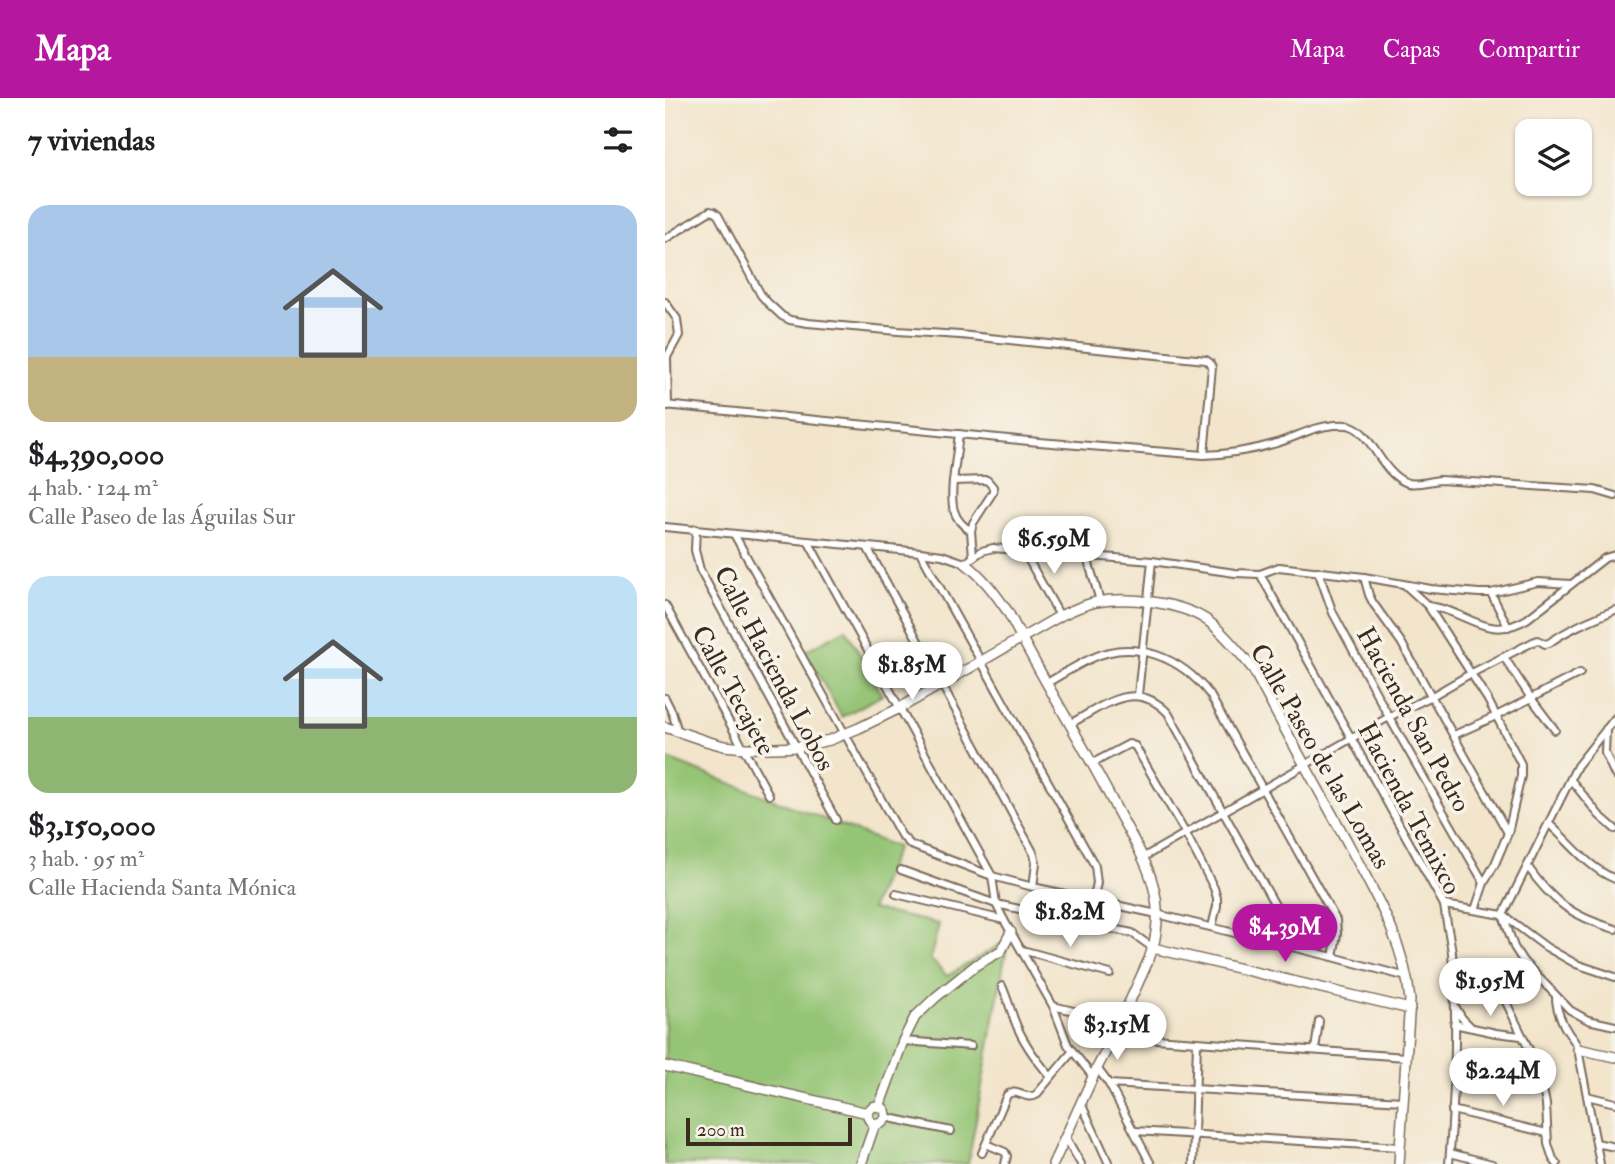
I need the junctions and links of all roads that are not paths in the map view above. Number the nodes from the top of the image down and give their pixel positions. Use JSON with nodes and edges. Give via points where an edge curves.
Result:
{"nodes":[{"id":1,"x":665,"y":239,"type":"edge"},
{"id":2,"x":665,"y":302,"type":"edge"},
{"id":3,"x":667,"y":405,"type":"edge"},
{"id":4,"x":960,"y":434,"type":"junction"},
{"id":5,"x":1204,"y":455,"type":"junction"},
{"id":6,"x":953,"y":481,"type":"junction"},
{"id":7,"x":1615,"y":496,"type":"edge"},
{"id":8,"x":665,"y":527,"type":"edge"},
{"id":9,"x":696,"y":529,"type":"junction"},
{"id":10,"x":971,"y":531,"type":"junction"},
{"id":11,"x":734,"y":534,"type":"junction"},
{"id":12,"x":808,"y":541,"type":"junction"},
{"id":13,"x":867,"y":547,"type":"junction"},
{"id":14,"x":1023,"y":550,"type":"junction"},
{"id":15,"x":920,"y":552,"type":"junction"},
{"id":16,"x":1615,"y":555,"type":"edge"},
{"id":17,"x":1087,"y":557,"type":"junction"},
{"id":18,"x":969,"y":559,"type":"junction"},
{"id":19,"x":1152,"y":561,"type":"junction"},
{"id":20,"x":1318,"y":571,"type":"junction"},
{"id":21,"x":1260,"y":574,"type":"junction"},
{"id":22,"x":1364,"y":577,"type":"junction"},
{"id":23,"x":1403,"y":584,"type":"junction"},
{"id":24,"x":1571,"y":584,"type":"junction"},
{"id":25,"x":1491,"y":593,"type":"junction"},
{"id":26,"x":1100,"y":601,"type":"junction"},
{"id":27,"x":1149,"y":602,"type":"junction"},
{"id":28,"x":665,"y":604,"type":"edge"},
{"id":29,"x":1428,"y":606,"type":"junction"},
{"id":30,"x":1615,"y":610,"type":"edge"},
{"id":31,"x":1061,"y":616,"type":"junction"},
{"id":32,"x":1508,"y":627,"type":"junction"},
{"id":33,"x":1021,"y":638,"type":"junction"},
{"id":34,"x":1142,"y":650,"type":"junction"},
{"id":35,"x":1504,"y":657,"type":"junction"},
{"id":36,"x":980,"y":661,"type":"junction"},
{"id":37,"x":1580,"y":673,"type":"dead end"},
{"id":38,"x":1470,"y":674,"type":"junction"},
{"id":39,"x":1047,"y":683,"type":"junction"},
{"id":40,"x":940,"y":684,"type":"junction"},
{"id":41,"x":1138,"y":695,"type":"junction"},
{"id":42,"x":1432,"y":696,"type":"junction"},
{"id":43,"x":665,"y":698,"type":"edge"},
{"id":44,"x":1531,"y":698,"type":"junction"},
{"id":45,"x":900,"y":708,"type":"junction"},
{"id":46,"x":1496,"y":716,"type":"junction"},
{"id":47,"x":1389,"y":717,"type":"junction"},
{"id":48,"x":1615,"y":719,"type":"edge"},
{"id":49,"x":1070,"y":724,"type":"junction"},
{"id":50,"x":665,"y":727,"type":"edge"},
{"id":51,"x":1606,"y":729,"type":"junction"},
{"id":52,"x":1555,"y":730,"type":"dead end"},
{"id":53,"x":678,"y":732,"type":"junction"},
{"id":54,"x":844,"y":735,"type":"junction"},
{"id":55,"x":1454,"y":735,"type":"junction"},
{"id":56,"x":1351,"y":739,"type":"junction"},
{"id":57,"x":797,"y":747,"type":"junction"},
{"id":58,"x":744,"y":748,"type":"junction"},
{"id":59,"x":1093,"y":763,"type":"junction"},
{"id":60,"x":1305,"y":764,"type":"junction"},
{"id":61,"x":1615,"y":775,"type":"edge"},
{"id":62,"x":1571,"y":780,"type":"junction"},
{"id":63,"x":1262,"y":790,"type":"junction"},
{"id":64,"x":769,"y":795,"type":"dead end"},
{"id":65,"x":1223,"y":812,"type":"junction"},
{"id":66,"x":836,"y":820,"type":"dead end"},
{"id":67,"x":1549,"y":824,"type":"junction"},
{"id":68,"x":1615,"y":829,"type":"edge"},
{"id":69,"x":1508,"y":833,"type":"junction"},
{"id":70,"x":1186,"y":834,"type":"junction"},
{"id":71,"x":1142,"y":858,"type":"junction"},
{"id":72,"x":1528,"y":867,"type":"junction"},
{"id":73,"x":901,"y":870,"type":"dead end"},
{"id":74,"x":992,"y":876,"type":"junction"},
{"id":75,"x":1615,"y":879,"type":"edge"},
{"id":76,"x":1484,"y":883,"type":"junction"},
{"id":77,"x":1033,"y":887,"type":"junction"},
{"id":78,"x":896,"y":894,"type":"dead end"},
{"id":79,"x":1093,"y":900,"type":"junction"},
{"id":80,"x":996,"y":904,"type":"junction"},
{"id":81,"x":1444,"y":905,"type":"junction"},
{"id":82,"x":1475,"y":910,"type":"junction"},
{"id":83,"x":1157,"y":914,"type":"junction"},
{"id":84,"x":1503,"y":915,"type":"junction"},
{"id":85,"x":1004,"y":920,"type":"junction"},
{"id":86,"x":1212,"y":927,"type":"junction"},
{"id":87,"x":1615,"y":929,"type":"edge"},
{"id":88,"x":1011,"y":932,"type":"junction"},
{"id":89,"x":1273,"y":943,"type":"junction"},
{"id":90,"x":1153,"y":948,"type":"junction"},
{"id":91,"x":1022,"y":950,"type":"junction"},
{"id":92,"x":1333,"y":957,"type":"junction"},
{"id":93,"x":1110,"y":974,"type":"dead end"},
{"id":94,"x":1407,"y":977,"type":"junction"},
{"id":95,"x":1615,"y":977,"type":"edge"},
{"id":96,"x":1002,"y":986,"type":"dead end"},
{"id":97,"x":1454,"y":990,"type":"junction"},
{"id":98,"x":1556,"y":997,"type":"junction"},
{"id":99,"x":1053,"y":1006,"type":"junction"},
{"id":100,"x":1455,"y":1006,"type":"junction"},
{"id":101,"x":1410,"y":1009,"type":"junction"},
{"id":102,"x":1098,"y":1017,"type":"dead end"},
{"id":103,"x":1319,"y":1021,"type":"dead end"},
{"id":104,"x":1454,"y":1024,"type":"junction"},
{"id":105,"x":1615,"y":1026,"type":"edge"},
{"id":106,"x":1472,"y":1028,"type":"junction"},
{"id":107,"x":1114,"y":1036,"type":"junction"},
{"id":108,"x":1521,"y":1036,"type":"junction"},
{"id":109,"x":903,"y":1041,"type":"junction"},
{"id":110,"x":1197,"y":1043,"type":"junction"},
{"id":111,"x":971,"y":1046,"type":"dead end"},
{"id":112,"x":1579,"y":1049,"type":"junction"},
{"id":113,"x":1315,"y":1050,"type":"junction"},
{"id":114,"x":1072,"y":1052,"type":"junction"},
{"id":115,"x":1406,"y":1057,"type":"junction"},
{"id":116,"x":1615,"y":1058,"type":"edge"},
{"id":117,"x":665,"y":1066,"type":"edge"},
{"id":118,"x":1456,"y":1067,"type":"junction"},
{"id":119,"x":1097,"y":1068,"type":"junction"},
{"id":120,"x":1051,"y":1077,"type":"junction"},
{"id":121,"x":1093,"y":1077,"type":"junction"},
{"id":122,"x":1542,"y":1083,"type":"junction"},
{"id":123,"x":1108,"y":1084,"type":"junction"},
{"id":124,"x":1196,"y":1088,"type":"junction"},
{"id":125,"x":1587,"y":1096,"type":"junction"},
{"id":126,"x":1402,"y":1101,"type":"junction"},
{"id":127,"x":1081,"y":1103,"type":"junction"},
{"id":128,"x":1615,"y":1103,"type":"edge"},
{"id":129,"x":879,"y":1107,"type":"junction"},
{"id":130,"x":1452,"y":1110,"type":"junction"},
{"id":131,"x":868,"y":1113,"type":"junction"},
{"id":132,"x":885,"y":1117,"type":"junction"},
{"id":133,"x":875,"y":1124,"type":"junction"},
{"id":134,"x":951,"y":1131,"type":"dead end"},
{"id":135,"x":1135,"y":1131,"type":"junction"},
{"id":136,"x":1547,"y":1133,"type":"junction"},
{"id":137,"x":1194,"y":1135,"type":"junction"},
{"id":138,"x":1065,"y":1136,"type":"junction"},
{"id":139,"x":1596,"y":1143,"type":"junction"},
{"id":140,"x":986,"y":1144,"type":"junction"},
{"id":141,"x":1400,"y":1147,"type":"junction"},
{"id":142,"x":1615,"y":1147,"type":"edge"},
{"id":143,"x":982,"y":1153,"type":"dead end"},
{"id":144,"x":1450,"y":1153,"type":"junction"},
{"id":145,"x":861,"y":1164,"type":"edge"},
{"id":146,"x":1005,"y":1164,"type":"edge"},
{"id":147,"x":1053,"y":1164,"type":"edge"},
{"id":148,"x":1081,"y":1164,"type":"edge"},
{"id":149,"x":1109,"y":1164,"type":"edge"},
{"id":150,"x":1151,"y":1164,"type":"edge"},
{"id":151,"x":1193,"y":1164,"type":"edge"},
{"id":152,"x":1399,"y":1164,"type":"edge"},
{"id":153,"x":1449,"y":1164,"type":"edge"},
{"id":154,"x":1492,"y":1164,"type":"edge"},
{"id":155,"x":1557,"y":1164,"type":"edge"},
{"id":156,"x":1600,"y":1164,"type":"edge"}],
"edges":[{"from":1,"to":5,"type":"street","via":[[714,212],[761,295],[782,316],[798,321],[1206,360],[1212,367]]},
{"from":2,"to":3,"type":"street","via":[[677,319],[679,335],[667,357]]},
{"from":3,"to":4,"type":"street"},
{"from":4,"to":5,"type":"street"},
{"from":4,"to":6,"type":"street"},
{"from":5,"to":7,"type":"street","via":[[1248,451],[1321,426],[1353,426],[1384,466],[1406,482],[1543,486]]},
{"from":6,"to":10,"type":"street","via":[[955,516]]},
{"from":6,"to":10,"type":"street","via":[[987,480],[993,487]]},
{"from":8,"to":9,"type":"street"},
{"from":9,"to":11,"type":"street"},
{"from":9,"to":57,"type":"street","name":"Calle Hacienda Lobos","via":[[700,570]]},
{"from":10,"to":18,"type":"street"},
{"from":11,"to":12,"type":"street"},
{"from":11,"to":54,"type":"street"},
{"from":12,"to":13,"type":"street"},
{"from":12,"to":45,"type":"street"},
{"from":13,"to":15,"type":"street"},
{"from":13,"to":40,"type":"street"},
{"from":14,"to":17,"type":"street"},
{"from":14,"to":18,"type":"street","via":[[993,548]]},
{"from":14,"to":31,"type":"street"},
{"from":15,"to":18,"type":"street"},
{"from":15,"to":36,"type":"street"},
{"from":16,"to":24,"type":"street"},
{"from":17,"to":19,"type":"street"},
{"from":17,"to":26,"type":"street"},
{"from":18,"to":33,"type":"street"},
{"from":19,"to":21,"type":"street"},
{"from":19,"to":27,"type":"street"},
{"from":20,"to":21,"type":"street","via":[[1279,567]]},
{"from":20,"to":22,"type":"street"},
{"from":20,"to":47,"type":"street","name":"Hacienda San Pedro","via":[[1333,612]]},
{"from":21,"to":56,"type":"street","name":"Hacienda Temixco"},
{"from":22,"to":23,"type":"street"},
{"from":22,"to":42,"type":"street","name":"Hacienda San Pedro","via":[[1373,603]]},
{"from":23,"to":25,"type":"street"},
{"from":23,"to":29,"type":"street"},
{"from":24,"to":25,"type":"street","via":[[1538,582]]},
{"from":24,"to":32,"type":"street","via":[[1527,619]]},
{"from":25,"to":32,"type":"street"},
{"from":26,"to":27,"type":"street","name":"Calle Paseo de las Lomas"},
{"from":26,"to":31,"type":"street","name":"Calle Paseo de las Lomas"},
{"from":27,"to":34,"type":"street"},
{"from":27,"to":60,"type":"street","name":"Calle Paseo de las Lomas","via":[[1193,612],[1227,639],[1253,669]]},
{"from":28,"to":58,"type":"street","name":"Calle Tecajete"},
{"from":29,"to":32,"type":"street","via":[[1488,627]]},
{"from":29,"to":38,"type":"street"},
{"from":30,"to":35,"type":"street","via":[[1549,643],[1538,639]]},
{"from":31,"to":33,"type":"street","name":"Calle Paseo de las Lomas"},
{"from":33,"to":36,"type":"street","name":"Calle Paseo de las Lomas"},
{"from":33,"to":39,"type":"street"},
{"from":34,"to":39,"type":"street","via":[[1090,658]]},
{"from":34,"to":41,"type":"street"},
{"from":34,"to":63,"type":"street","via":[[1174,663],[1199,681]]},
{"from":35,"to":38,"type":"street"},
{"from":35,"to":44,"type":"street"},
{"from":36,"to":40,"type":"street","name":"Calle Paseo de las Lomas"},
{"from":36,"to":79,"type":"street","via":[[1095,866]]},
{"from":37,"to":44,"type":"street"},
{"from":38,"to":42,"type":"street"},
{"from":38,"to":46,"type":"street"},
{"from":39,"to":49,"type":"street"},
{"from":40,"to":45,"type":"street","name":"Calle Paseo de las Lomas"},
{"from":40,"to":77,"type":"street","via":[[1034,854]]},
{"from":41,"to":49,"type":"street","via":[[1122,696]]},
{"from":41,"to":65,"type":"street","via":[[1168,713]]},
{"from":42,"to":47,"type":"street"},
{"from":42,"to":55,"type":"street","name":"Hacienda San Pedro"},
{"from":43,"to":53,"type":"street"},
{"from":44,"to":46,"type":"street"},
{"from":44,"to":52,"type":"street"},
{"from":45,"to":54,"type":"street","name":"Calle Paseo de las Lomas"},
{"from":45,"to":74,"type":"street"},
{"from":46,"to":55,"type":"street"},
{"from":46,"to":69,"type":"street","via":[[1521,764]]},
{"from":47,"to":56,"type":"street"},
{"from":47,"to":76,"type":"street","name":"Hacienda San Pedro"},
{"from":48,"to":51,"type":"street"},
{"from":49,"to":59,"type":"street"},
{"from":50,"to":53,"type":"street","name":"Calle Paseo de las Lomas"},
{"from":51,"to":61,"type":"street","via":[[1605,752]]},
{"from":51,"to":62,"type":"street"},
{"from":53,"to":58,"type":"street","name":"Calle Paseo de las Lomas"},
{"from":54,"to":57,"type":"street","name":"Calle Paseo de las Lomas"},
{"from":54,"to":74,"type":"street","via":[[905,841]]},
{"from":55,"to":69,"type":"street","name":"Hacienda San Pedro"},
{"from":56,"to":60,"type":"street"},
{"from":56,"to":81,"type":"street","name":"Hacienda Temixco"},
{"from":57,"to":58,"type":"street","name":"Calle Paseo de las Lomas"},
{"from":57,"to":66,"type":"street","name":"Calle Hacienda Lobos"},
{"from":58,"to":64,"type":"street","name":"Calle Tecajete"},
{"from":59,"to":70,"type":"street","via":[[1129,744],[1135,746]]},
{"from":59,"to":71,"type":"street"},
{"from":60,"to":63,"type":"street"},
{"from":60,"to":94,"type":"street","name":"Calle Paseo de las Lomas","via":[[1387,917]]},
{"from":62,"to":67,"type":"street"},
{"from":62,"to":68,"type":"street"},
{"from":63,"to":65,"type":"street"},
{"from":63,"to":92,"type":"street","via":[[1336,920]]},
{"from":65,"to":70,"type":"street"},
{"from":65,"to":89,"type":"street","via":[[1275,905]]},
{"from":67,"to":72,"type":"street"},
{"from":67,"to":75,"type":"street","via":[[1591,865]]},
{"from":69,"to":76,"type":"street"},
{"from":70,"to":71,"type":"street"},
{"from":70,"to":86,"type":"street","via":[[1217,898]]},
{"from":71,"to":83,"type":"street","via":[[1153,884]]},
{"from":72,"to":84,"type":"street"},
{"from":72,"to":87,"type":"street","via":[[1541,886],[1568,909]]},
{"from":73,"to":80,"type":"street"},
{"from":74,"to":77,"type":"street"},
{"from":74,"to":80,"type":"street"},
{"from":76,"to":82,"type":"street"},
{"from":77,"to":79,"type":"street"},
{"from":78,"to":85,"type":"street"},
{"from":79,"to":83,"type":"street"},
{"from":80,"to":85,"type":"street"},
{"from":80,"to":90,"type":"street","via":[[1132,933]]},
{"from":81,"to":82,"type":"street"},
{"from":81,"to":97,"type":"street","name":"Hacienda Temixco"},
{"from":82,"to":84,"type":"street"},
{"from":83,"to":86,"type":"street"},
{"from":83,"to":90,"type":"street"},
{"from":84,"to":95,"type":"street","via":[[1576,964]]},
{"from":84,"to":98,"type":"street","via":[[1523,961]]},
{"from":85,"to":88,"type":"street"},
{"from":86,"to":89,"type":"street"},
{"from":88,"to":91,"type":"street"},
{"from":88,"to":109,"type":"street","via":[[1000,951],[975,965],[915,1017]]},
{"from":89,"to":92,"type":"street"},
{"from":90,"to":101,"type":"street"},
{"from":90,"to":107,"type":"street"},
{"from":91,"to":93,"type":"street"},
{"from":91,"to":99,"type":"street"},
{"from":92,"to":94,"type":"street"},
{"from":94,"to":101,"type":"street","name":"Calle Paseo de las Lomas"},
{"from":96,"to":120,"type":"street","via":[[1025,1043]]},
{"from":97,"to":100,"type":"street","name":"Hacienda Temixco"},
{"from":97,"to":108,"type":"street","via":[[1502,997]]},
{"from":98,"to":105,"type":"street","via":[[1588,1020]]},
{"from":98,"to":112,"type":"street","via":[[1563,1024]]},
{"from":99,"to":102,"type":"street"},
{"from":99,"to":114,"type":"street"},
{"from":100,"to":104,"type":"street","name":"Hacienda Temixco"},
{"from":100,"to":106,"type":"street"},
{"from":101,"to":115,"type":"street","name":"Calle Paseo de las Lomas"},
{"from":103,"to":113,"type":"street"},
{"from":104,"to":106,"type":"street"},
{"from":104,"to":118,"type":"street","name":"Hacienda Temixco"},
{"from":106,"to":108,"type":"street"},
{"from":107,"to":110,"type":"street"},
{"from":107,"to":119,"type":"street"},
{"from":108,"to":122,"type":"street"},
{"from":109,"to":111,"type":"street"},
{"from":109,"to":129,"type":"street"},
{"from":110,"to":113,"type":"street"},
{"from":110,"to":124,"type":"street"},
{"from":112,"to":116,"type":"street"},
{"from":112,"to":125,"type":"street"},
{"from":113,"to":115,"type":"street"},
{"from":114,"to":120,"type":"street"},
{"from":114,"to":121,"type":"street"},
{"from":115,"to":126,"type":"street","name":"Calle Paseo de las Lomas"},
{"from":117,"to":131,"type":"street"},
{"from":118,"to":122,"type":"street"},
{"from":118,"to":130,"type":"street","name":"Hacienda Temixco"},
{"from":119,"to":121,"type":"street"},
{"from":119,"to":123,"type":"street"},
{"from":120,"to":140,"type":"street","via":[[1032,1097],[1015,1091],[1007,1095]]},
{"from":121,"to":127,"type":"street"},
{"from":122,"to":136,"type":"street"},
{"from":123,"to":124,"type":"street"},
{"from":123,"to":135,"type":"street"},
{"from":124,"to":126,"type":"street"},
{"from":124,"to":137,"type":"street"},
{"from":125,"to":128,"type":"street"},
{"from":125,"to":139,"type":"street"},
{"from":126,"to":141,"type":"street","name":"Calle Paseo de las Lomas"},
{"from":127,"to":138,"type":"street"},
{"from":127,"to":149,"type":"street"},
{"from":129,"to":131,"type":"street"},
{"from":129,"to":132,"type":"street"},
{"from":130,"to":136,"type":"street"},
{"from":130,"to":144,"type":"street","name":"Hacienda Temixco"},
{"from":131,"to":133,"type":"street"},
{"from":132,"to":133,"type":"street"},
{"from":132,"to":134,"type":"street"},
{"from":133,"to":145,"type":"street"},
{"from":135,"to":137,"type":"street"},
{"from":135,"to":150,"type":"street"},
{"from":136,"to":155,"type":"street"},
{"from":137,"to":141,"type":"street"},
{"from":137,"to":151,"type":"street"},
{"from":138,"to":147,"type":"street"},
{"from":138,"to":148,"type":"street"},
{"from":139,"to":142,"type":"street"},
{"from":139,"to":156,"type":"street"},
{"from":140,"to":143,"type":"street"},
{"from":140,"to":146,"type":"street","via":[[1005,1152]]},
{"from":141,"to":152,"type":"street","name":"Calle Paseo de las Lomas"},
{"from":144,"to":153,"type":"street","name":"Hacienda Temixco"},
{"from":144,"to":154,"type":"street"}]}
